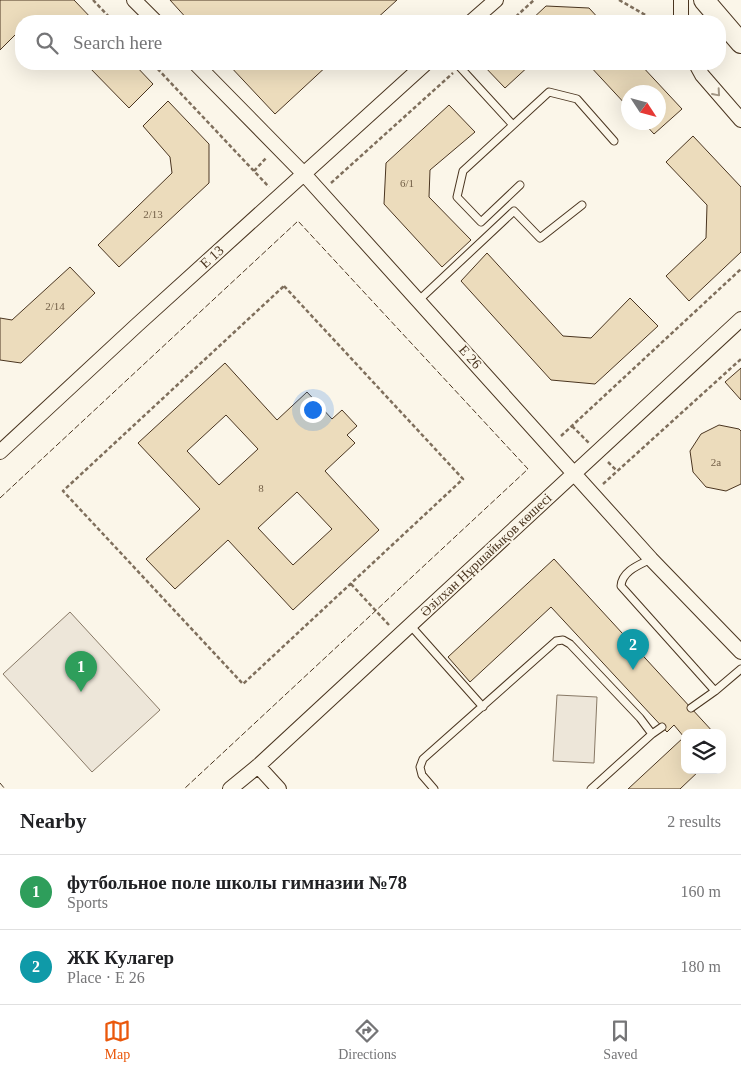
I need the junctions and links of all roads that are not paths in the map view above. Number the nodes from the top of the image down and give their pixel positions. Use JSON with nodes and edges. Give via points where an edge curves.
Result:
{"nodes":[{"id":1,"x":134,"y":0,"type":"edge"},
{"id":2,"x":496,"y":0,"type":"edge"},
{"id":3,"x":681,"y":0,"type":"edge"},
{"id":4,"x":704,"y":0,"type":"edge"},
{"id":5,"x":149,"y":15,"type":"edge"},
{"id":6,"x":479,"y":15,"type":"edge"},
{"id":7,"x":681,"y":15,"type":"edge"},
{"id":8,"x":716,"y":15,"type":"edge"},
{"id":9,"x":726,"y":28,"type":"edge"},
{"id":10,"x":739,"y":44,"type":"edge"},
{"id":11,"x":202,"y":70,"type":"edge"},
{"id":12,"x":418,"y":70,"type":"edge"},
{"id":13,"x":463,"y":70,"type":"edge"},
{"id":14,"x":699,"y":70,"type":"edge"},
{"id":15,"x":741,"y":120,"type":"edge"},
{"id":16,"x":513,"y":125,"type":"junction"},
{"id":17,"x":614,"y":141,"type":"dead end"},
{"id":18,"x":304,"y":174,"type":"junction"},
{"id":19,"x":520,"y":185,"type":"dead end"},
{"id":20,"x":582,"y":205,"type":"dead end"},
{"id":21,"x":418,"y":301,"type":"junction"},
{"id":22,"x":741,"y":319,"type":"edge"},
{"id":23,"x":0,"y":452,"type":"edge"},
{"id":24,"x":574,"y":473,"type":"junction"},
{"id":25,"x":651,"y":559,"type":"junction"},
{"id":26,"x":410,"y":625,"type":"junction"},
{"id":27,"x":741,"y":652,"type":"edge"},
{"id":28,"x":741,"y":669,"type":"edge"},
{"id":29,"x":716,"y":691,"type":"junction"},
{"id":30,"x":483,"y":707,"type":"junction"},
{"id":31,"x":690,"y":708,"type":"dead end"},
{"id":32,"x":662,"y":727,"type":"dead end"},
{"id":33,"x":652,"y":734,"type":"junction"},
{"id":34,"x":258,"y":766,"type":"junction"},
{"id":35,"x":230,"y":789,"type":"edge"},
{"id":36,"x":279,"y":789,"type":"edge"},
{"id":37,"x":434,"y":789,"type":"edge"},
{"id":38,"x":591,"y":789,"type":"edge"}],
"edges":[{"from":1,"to":5,"type":"street"},
{"from":2,"to":6,"type":"street"},
{"from":3,"to":7,"type":"street"},
{"from":4,"to":8,"type":"street"},
{"from":9,"to":10,"type":"street"},
{"from":11,"to":18,"type":"street","name":"E 26"},
{"from":12,"to":18,"type":"street","name":"E 13"},
{"from":13,"to":16,"type":"lane"},
{"from":14,"to":15,"type":"street","one_way":true},
{"from":16,"to":17,"type":"lane","via":[[549,92],[577,100]]},
{"from":16,"to":19,"type":"lane","via":[[463,171],[457,197],[481,222]]},
{"from":18,"to":21,"type":"street","name":"E 26"},
{"from":18,"to":23,"type":"street","name":"E 13"},
{"from":20,"to":21,"type":"lane","via":[[540,238],[514,211]]},
{"from":21,"to":24,"type":"street","name":"E 26"},
{"from":22,"to":24,"type":"street","name":"Әзілхан Нұршайықов көшесі"},
{"from":24,"to":25,"type":"street","name":"E 26"},
{"from":24,"to":26,"type":"street","name":"Әзілхан Нұршайықов көшесі"},
{"from":25,"to":27,"type":"street","name":"E 26"},
{"from":25,"to":29,"type":"lane","via":[[629,571],[621,586]]},
{"from":26,"to":30,"type":"lane"},
{"from":26,"to":34,"type":"street","name":"Әзілхан Нұршайықов көшесі"},
{"from":28,"to":29,"type":"lane"},
{"from":29,"to":31,"type":"lane"},
{"from":30,"to":33,"type":"lane","via":[[556,641],[564,640]]},
{"from":30,"to":37,"type":"lane","via":[[423,759],[422,774]]},
{"from":32,"to":33,"type":"lane"},
{"from":33,"to":38,"type":"lane"},
{"from":34,"to":35,"type":"street","name":"Әзілхан Нұршайықов көшесі"},
{"from":34,"to":36,"type":"street"}]}
